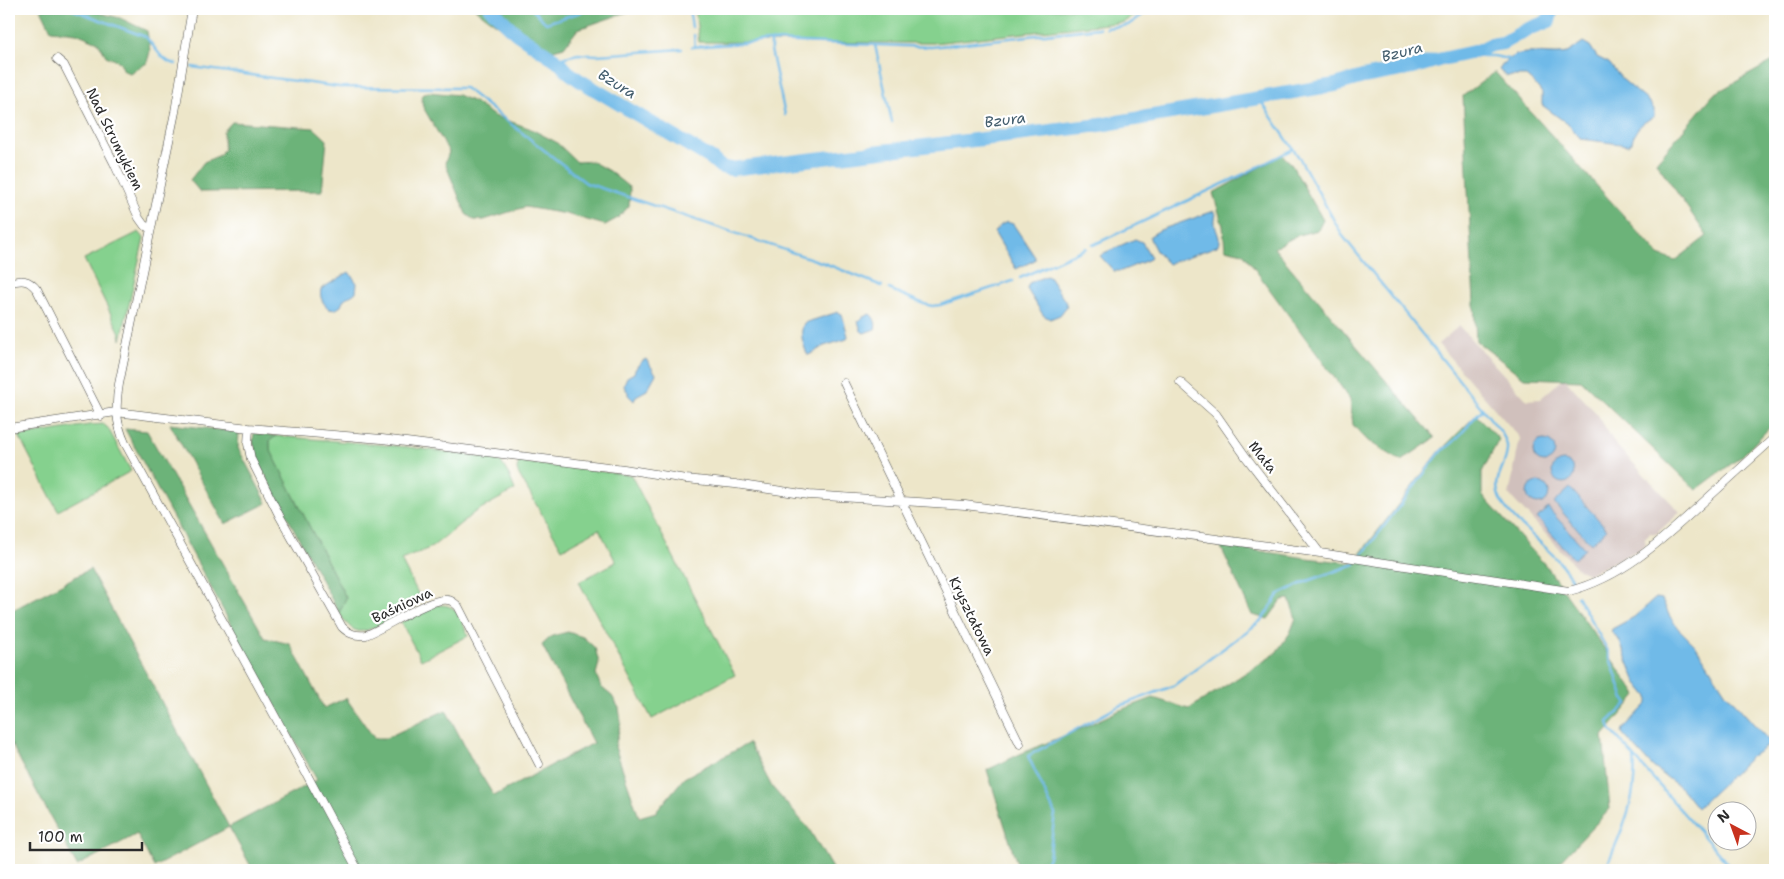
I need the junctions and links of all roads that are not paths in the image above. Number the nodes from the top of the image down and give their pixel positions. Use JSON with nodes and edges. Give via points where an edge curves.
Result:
{"nodes":[{"id":1,"x":191,"y":13,"type":"edge"},
{"id":2,"x":57,"y":58,"type":"dead end"},
{"id":3,"x":151,"y":229,"type":"junction"},
{"id":4,"x":9,"y":283,"type":"edge"},
{"id":5,"x":1180,"y":382,"type":"dead end"},
{"id":6,"x":844,"y":383,"type":"dead end"},
{"id":7,"x":116,"y":412,"type":"junction"},
{"id":8,"x":100,"y":416,"type":"junction"},
{"id":9,"x":9,"y":428,"type":"edge"},
{"id":10,"x":249,"y":428,"type":"junction"},
{"id":11,"x":1775,"y":437,"type":"edge"},
{"id":12,"x":901,"y":500,"type":"junction"},
{"id":13,"x":1320,"y":553,"type":"junction"},
{"id":14,"x":1020,"y":744,"type":"dead end"},
{"id":15,"x":539,"y":764,"type":"dead end"},
{"id":16,"x":358,"y":870,"type":"edge"}],
"edges":[{"from":1,"to":3,"type":"street"},
{"from":2,"to":3,"type":"street","name":"Nad Strumykiem","via":[[64,65],[139,218]]},
{"from":3,"to":7,"type":"street"},
{"from":4,"to":8,"type":"street","via":[[20,279],[33,284]]},
{"from":5,"to":13,"type":"street","name":"Mała","via":[[1216,414]]},
{"from":6,"to":12,"type":"street","name":"Kryształowa"},
{"from":7,"to":8,"type":"street"},
{"from":7,"to":10,"type":"street"},
{"from":7,"to":16,"type":"street","via":[[126,443]]},
{"from":8,"to":9,"type":"street"},
{"from":10,"to":12,"type":"street","via":[[382,439],[810,495]]},
{"from":10,"to":15,"type":"street","name":"Baśniowa","via":[[248,444],[252,459],[279,515],[342,627],[357,636],[366,635],[428,605],[448,600],[454,602]]},
{"from":11,"to":13,"type":"street","via":[[1645,554],[1590,585],[1569,591]]},
{"from":12,"to":13,"type":"street","via":[[965,505]]},
{"from":12,"to":14,"type":"street","name":"Kryształowa"}]}
